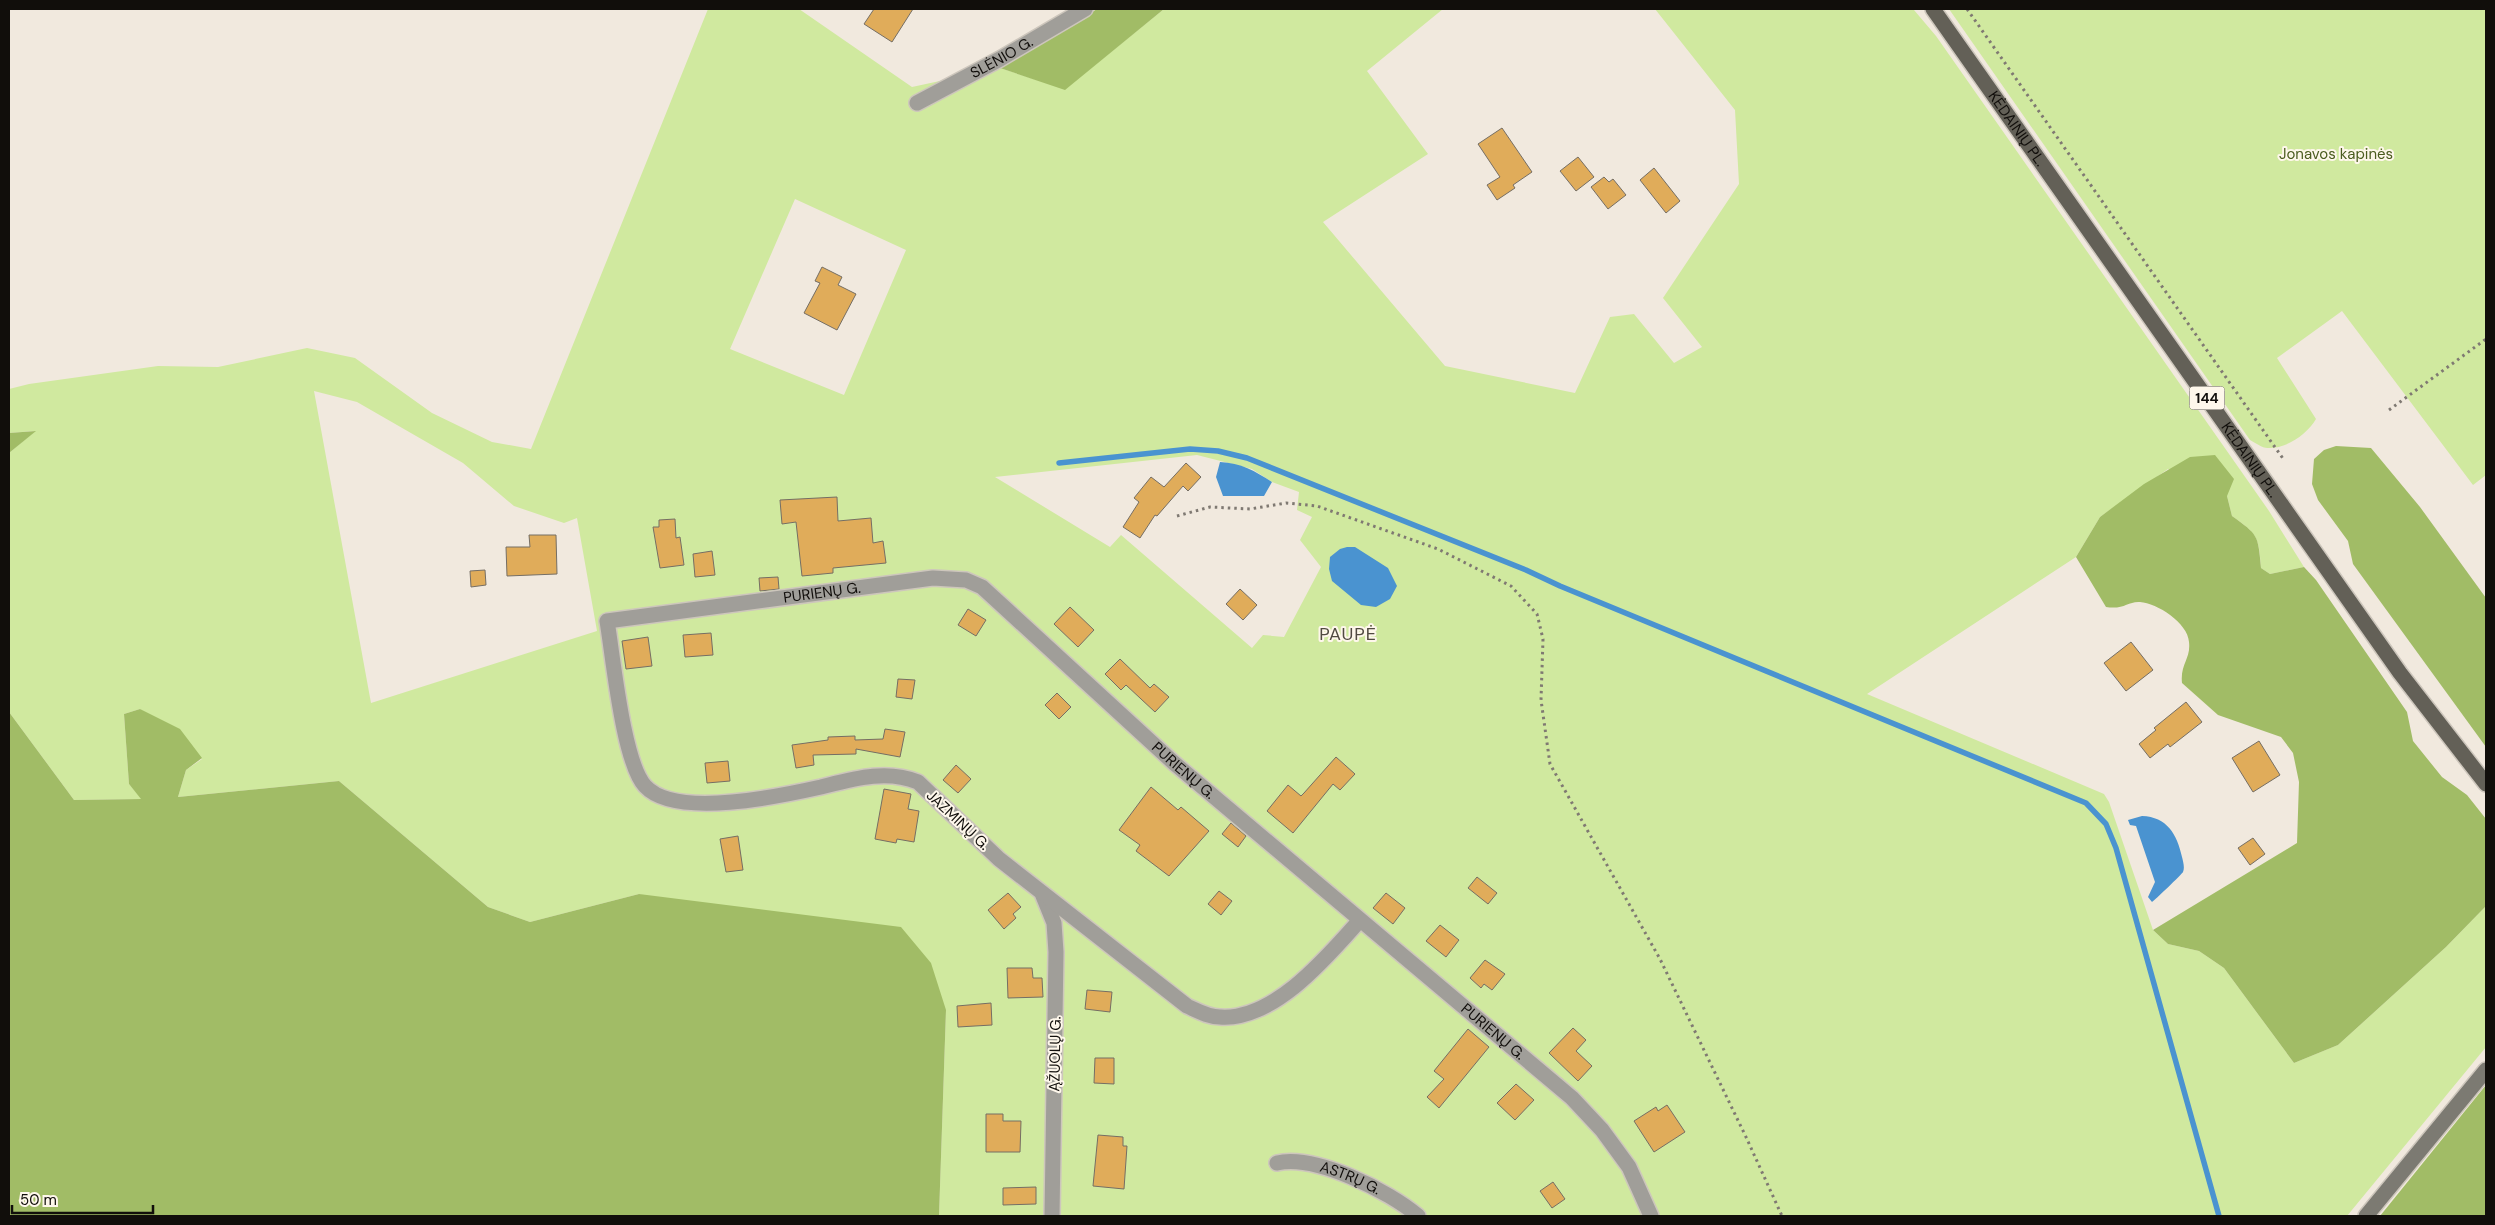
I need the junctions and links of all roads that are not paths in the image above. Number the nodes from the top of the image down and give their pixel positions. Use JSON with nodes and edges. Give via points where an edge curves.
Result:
{"nodes":[{"id":1,"x":1085,"y":9,"type":"edge"},
{"id":2,"x":1934,"y":9,"type":"edge"},
{"id":3,"x":917,"y":102,"type":"dead end"},
{"id":4,"x":607,"y":620,"type":"joint"},
{"id":5,"x":2486,"y":784,"type":"edge"},
{"id":6,"x":1043,"y":894,"type":"junction"},
{"id":7,"x":1360,"y":920,"type":"junction"},
{"id":8,"x":2486,"y":1070,"type":"edge"},
{"id":9,"x":1276,"y":1163,"type":"dead end"},
{"id":10,"x":1052,"y":1216,"type":"edge"},
{"id":11,"x":1418,"y":1216,"type":"edge"},
{"id":12,"x":1651,"y":1216,"type":"edge"},
{"id":13,"x":2366,"y":1216,"type":"edge"}],
"edges":[{"from":1,"to":3,"type":"street","name":"SLĖNIO G.","via":[[1000,59]]},
{"from":2,"to":5,"type":"main road","name":"KĖDAINIŲ PL.","number":"144","via":[[2400,673]]},
{"from":4,"to":6,"type":"street","name":"JAZMINŲ G.","via":[[628,746],[644,785],[655,795],[668,800],[714,804],[799,792],[883,774],[903,776],[918,782],[999,859]]},
{"from":4,"to":7,"type":"street","name":"PURIENŲ G.","via":[[933,578],[966,580],[982,587],[1174,763]]},
{"from":6,"to":7,"type":"street","name":"JAZMINŲ G.","via":[[1187,1006],[1219,1018],[1236,1017],[1257,1010],[1287,992],[1310,976]]},
{"from":6,"to":10,"type":"street","name":"ĄŽUOLŲ G.","via":[[1054,923],[1056,952]]},
{"from":7,"to":12,"type":"street","name":"PURIENŲ G.","via":[[1572,1098],[1602,1130],[1629,1167]]},
{"from":8,"to":13,"type":"main road"},
{"from":9,"to":11,"type":"street","name":"ASTRŲ G.","via":[[1289,1160],[1303,1162],[1367,1184],[1390,1195]]}]}
